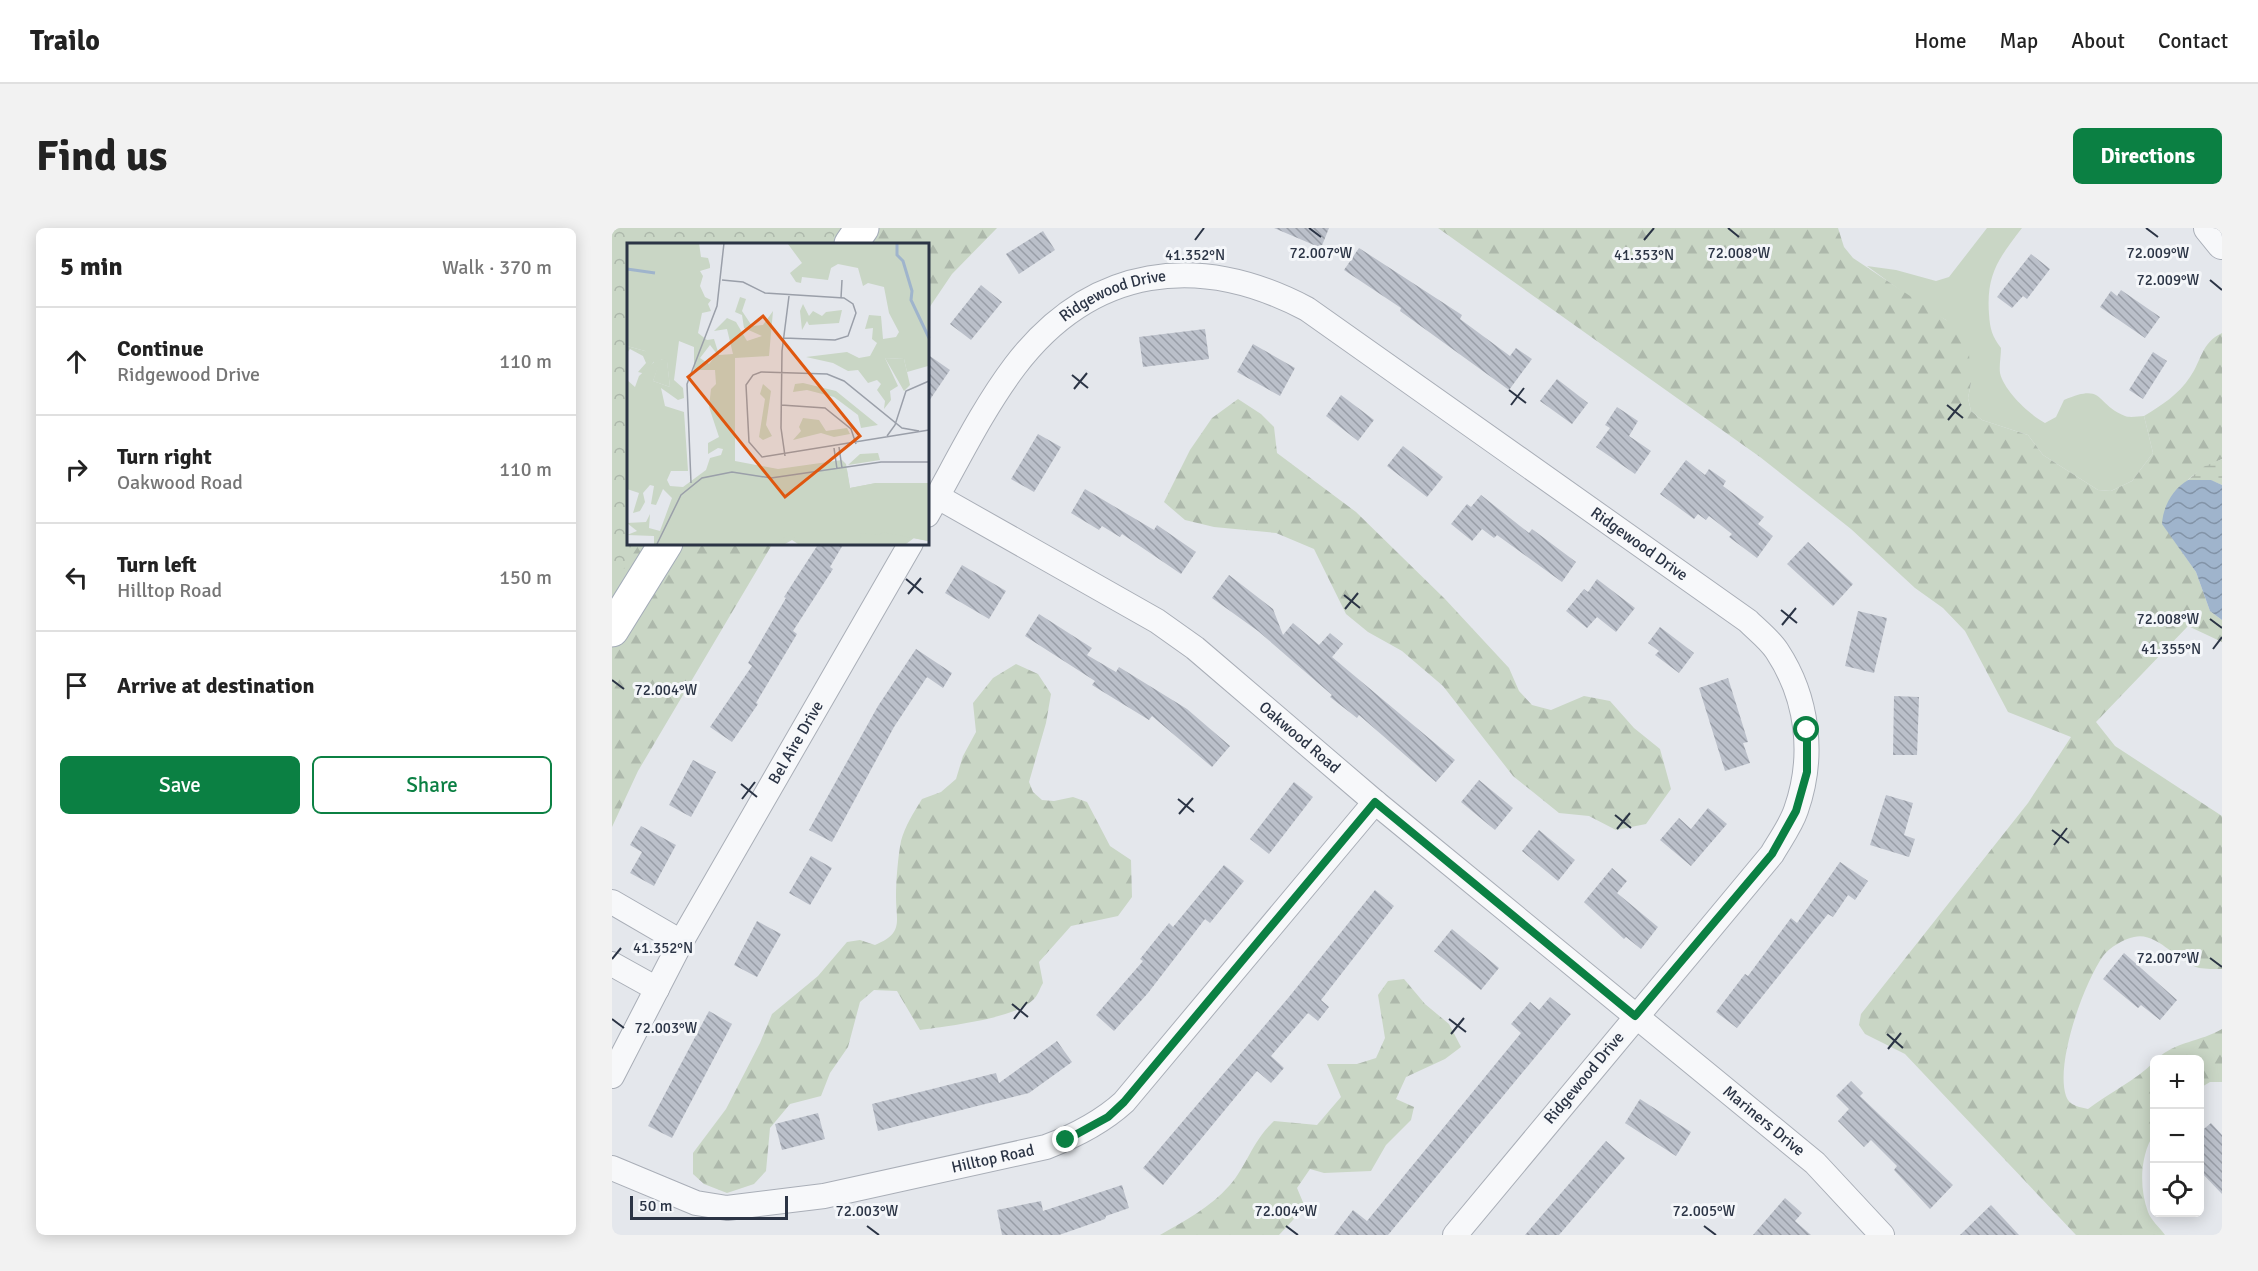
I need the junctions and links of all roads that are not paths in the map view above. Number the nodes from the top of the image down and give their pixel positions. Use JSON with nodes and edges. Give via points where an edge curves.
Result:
{"nodes":[{"id":1,"x":862,"y":228,"type":"edge"},
{"id":2,"x":2209,"y":228,"type":"edge"},
{"id":3,"x":852,"y":243,"type":"edge"},
{"id":4,"x":2222,"y":244,"type":"edge"},
{"id":5,"x":932,"y":506,"type":"edge"},
{"id":6,"x":665,"y":544,"type":"edge"},
{"id":7,"x":910,"y":544,"type":"edge"},
{"id":8,"x":612,"y":630,"type":"edge"},
{"id":9,"x":1375,"y":802,"type":"junction"},
{"id":10,"x":612,"y":902,"type":"edge"},
{"id":11,"x":681,"y":942,"type":"junction"},
{"id":12,"x":612,"y":964,"type":"edge"},
{"id":13,"x":657,"y":989,"type":"junction"},
{"id":14,"x":1635,"y":1016,"type":"junction"},
{"id":15,"x":612,"y":1077,"type":"edge"},
{"id":16,"x":612,"y":1168,"type":"edge"},
{"id":17,"x":1455,"y":1235,"type":"edge"},
{"id":18,"x":1881,"y":1235,"type":"edge"}],
"edges":[{"from":1,"to":3,"type":"main road"},
{"from":2,"to":4,"type":"street"},
{"from":5,"to":9,"type":"street","name":"Oakwood Road","via":[[1157,621],[1195,648]]},
{"from":5,"to":14,"type":"street","name":"Ridgewood Drive","via":[[1016,365],[1042,335],[1078,307],[1096,295],[1135,281],[1181,275],[1226,278],[1264,288],[1307,309],[1748,621],[1776,649],[1797,690],[1807,730],[1807,772],[1796,811],[1772,854]]},
{"from":6,"to":8,"type":"main road"},
{"from":7,"to":11,"type":"street","name":"Bel Aire Drive"},
{"from":9,"to":14,"type":"street","name":"Oakwood Road"},
{"from":9,"to":16,"type":"street","name":"Hilltop Road","via":[[1124,1102],[1108,1117],[1066,1140],[824,1196],[747,1207],[696,1203]]},
{"from":10,"to":11,"type":"street"},
{"from":11,"to":13,"type":"street","name":"Bel Aire Drive"},
{"from":12,"to":13,"type":"street"},
{"from":13,"to":15,"type":"street","name":"Bel Aire Drive"},
{"from":14,"to":17,"type":"street","name":"Ridgewood Drive"},
{"from":14,"to":18,"type":"street","name":"Mariners Drive","via":[[1815,1163]]}]}
